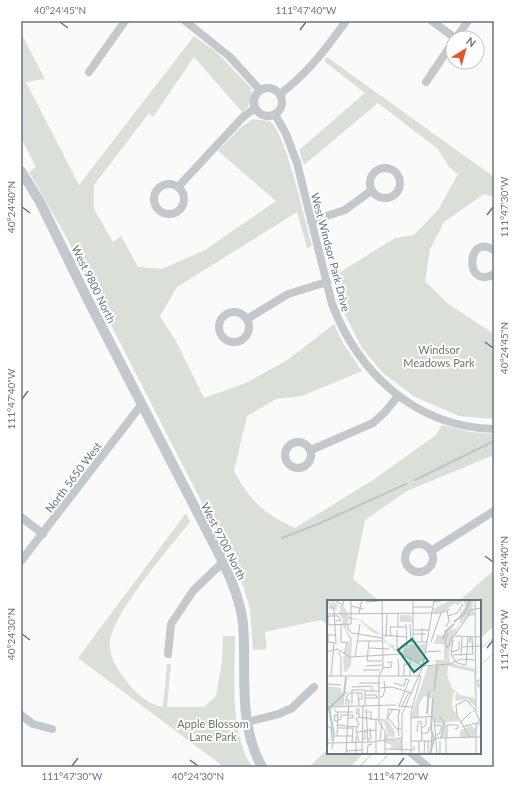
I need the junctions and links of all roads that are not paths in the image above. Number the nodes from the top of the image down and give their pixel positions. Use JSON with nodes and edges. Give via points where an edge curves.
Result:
{"nodes":[{"id":1,"x":125,"y":21,"type":"edge"},
{"id":2,"x":185,"y":21,"type":"edge"},
{"id":3,"x":346,"y":21,"type":"edge"},
{"id":4,"x":432,"y":21,"type":"edge"},
{"id":5,"x":468,"y":21,"type":"edge"},
{"id":6,"x":461,"y":30,"type":"edge"},
{"id":7,"x":445,"y":31,"type":"edge"},
{"id":8,"x":445,"y":54,"type":"edge"},
{"id":9,"x":88,"y":72,"type":"dead end"},
{"id":10,"x":426,"y":82,"type":"dead end"},
{"id":11,"x":260,"y":90,"type":"junction"},
{"id":12,"x":280,"y":94,"type":"junction"},
{"id":13,"x":255,"y":108,"type":"junction"},
{"id":14,"x":275,"y":114,"type":"junction"},
{"id":15,"x":23,"y":173,"type":"edge"},
{"id":16,"x":178,"y":188,"type":"dead end"},
{"id":17,"x":372,"y":190,"type":"dead end"},
{"id":18,"x":311,"y":221,"type":"junction"},
{"id":19,"x":494,"y":250,"type":"edge"},
{"id":20,"x":494,"y":274,"type":"edge"},
{"id":21,"x":327,"y":282,"type":"junction"},
{"id":22,"x":247,"y":319,"type":"dead end"},
{"id":23,"x":398,"y":396,"type":"junction"},
{"id":24,"x":142,"y":404,"type":"junction"},
{"id":25,"x":494,"y":428,"type":"edge"},
{"id":26,"x":311,"y":450,"type":"dead end"},
{"id":27,"x":494,"y":511,"type":"edge"},
{"id":28,"x":21,"y":517,"type":"edge"},
{"id":29,"x":43,"y":534,"type":"junction"},
{"id":30,"x":431,"y":550,"type":"dead end"},
{"id":31,"x":21,"y":561,"type":"edge"},
{"id":32,"x":223,"y":562,"type":"junction"},
{"id":33,"x":493,"y":646,"type":"edge"},
{"id":34,"x":168,"y":654,"type":"dead end"},
{"id":35,"x":481,"y":657,"type":"edge"},
{"id":36,"x":314,"y":687,"type":"dead end"},
{"id":37,"x":21,"y":715,"type":"edge"},
{"id":38,"x":247,"y":722,"type":"junction"},
{"id":39,"x":52,"y":729,"type":"dead end"},
{"id":40,"x":381,"y":754,"type":"edge"},
{"id":41,"x":412,"y":754,"type":"edge"},
{"id":42,"x":262,"y":767,"type":"edge"},
{"id":43,"x":367,"y":767,"type":"edge"},
{"id":44,"x":428,"y":767,"type":"edge"}],
"edges":[{"from":1,"to":9,"type":"street"},
{"from":2,"to":11,"type":"street","via":[[230,57]]},
{"from":3,"to":12,"type":"street","via":[[305,73]]},
{"from":4,"to":7,"type":"street"},
{"from":5,"to":6,"type":"street"},
{"from":8,"to":10,"type":"street"},
{"from":11,"to":12,"type":"street","via":[[271,88]]},
{"from":11,"to":13,"type":"street","via":[[254,98]]},
{"from":12,"to":14,"type":"street","via":[[282,105]]},
{"from":13,"to":14,"type":"street","via":[[264,116]]},
{"from":13,"to":16,"type":"street","via":[[242,116]]},
{"from":14,"to":18,"type":"street","name":"West Windsor Park Drive","via":[[297,162]]},
{"from":15,"to":24,"type":"street","name":"West 9800 North"},
{"from":17,"to":18,"type":"street","via":[[345,210]]},
{"from":18,"to":21,"type":"street","name":"West Windsor Park Drive"},
{"from":19,"to":20,"type":"street","via":[[480,248],[475,252],[471,262],[476,273],[481,276]]},
{"from":21,"to":22,"type":"street","via":[[288,294]]},
{"from":21,"to":23,"type":"street","name":"West Windsor Park Drive","via":[[340,325],[352,346],[363,362]]},
{"from":23,"to":25,"type":"street","name":"West Windsor Park Drive","via":[[441,419]]},
{"from":23,"to":26,"type":"street","via":[[373,423]]},
{"from":24,"to":29,"type":"street","name":"North 5650 West"},
{"from":24,"to":32,"type":"street","name":"West 9700 North"},
{"from":27,"to":30,"type":"street"},
{"from":28,"to":29,"type":"street"},
{"from":29,"to":31,"type":"street","name":"North 5650 West"},
{"from":32,"to":34,"type":"street","via":[[193,591],[171,624]]},
{"from":32,"to":38,"type":"street","name":"West 9700 North","via":[[238,597],[241,613]]},
{"from":33,"to":35,"type":"main road"},
{"from":36,"to":38,"type":"street","via":[[292,708]]},
{"from":37,"to":39,"type":"street","via":[[33,724]]},
{"from":38,"to":42,"type":"street","name":"West 9700 North","via":[[254,751]]},
{"from":40,"to":43,"type":"main road"},
{"from":41,"to":44,"type":"street"}]}
